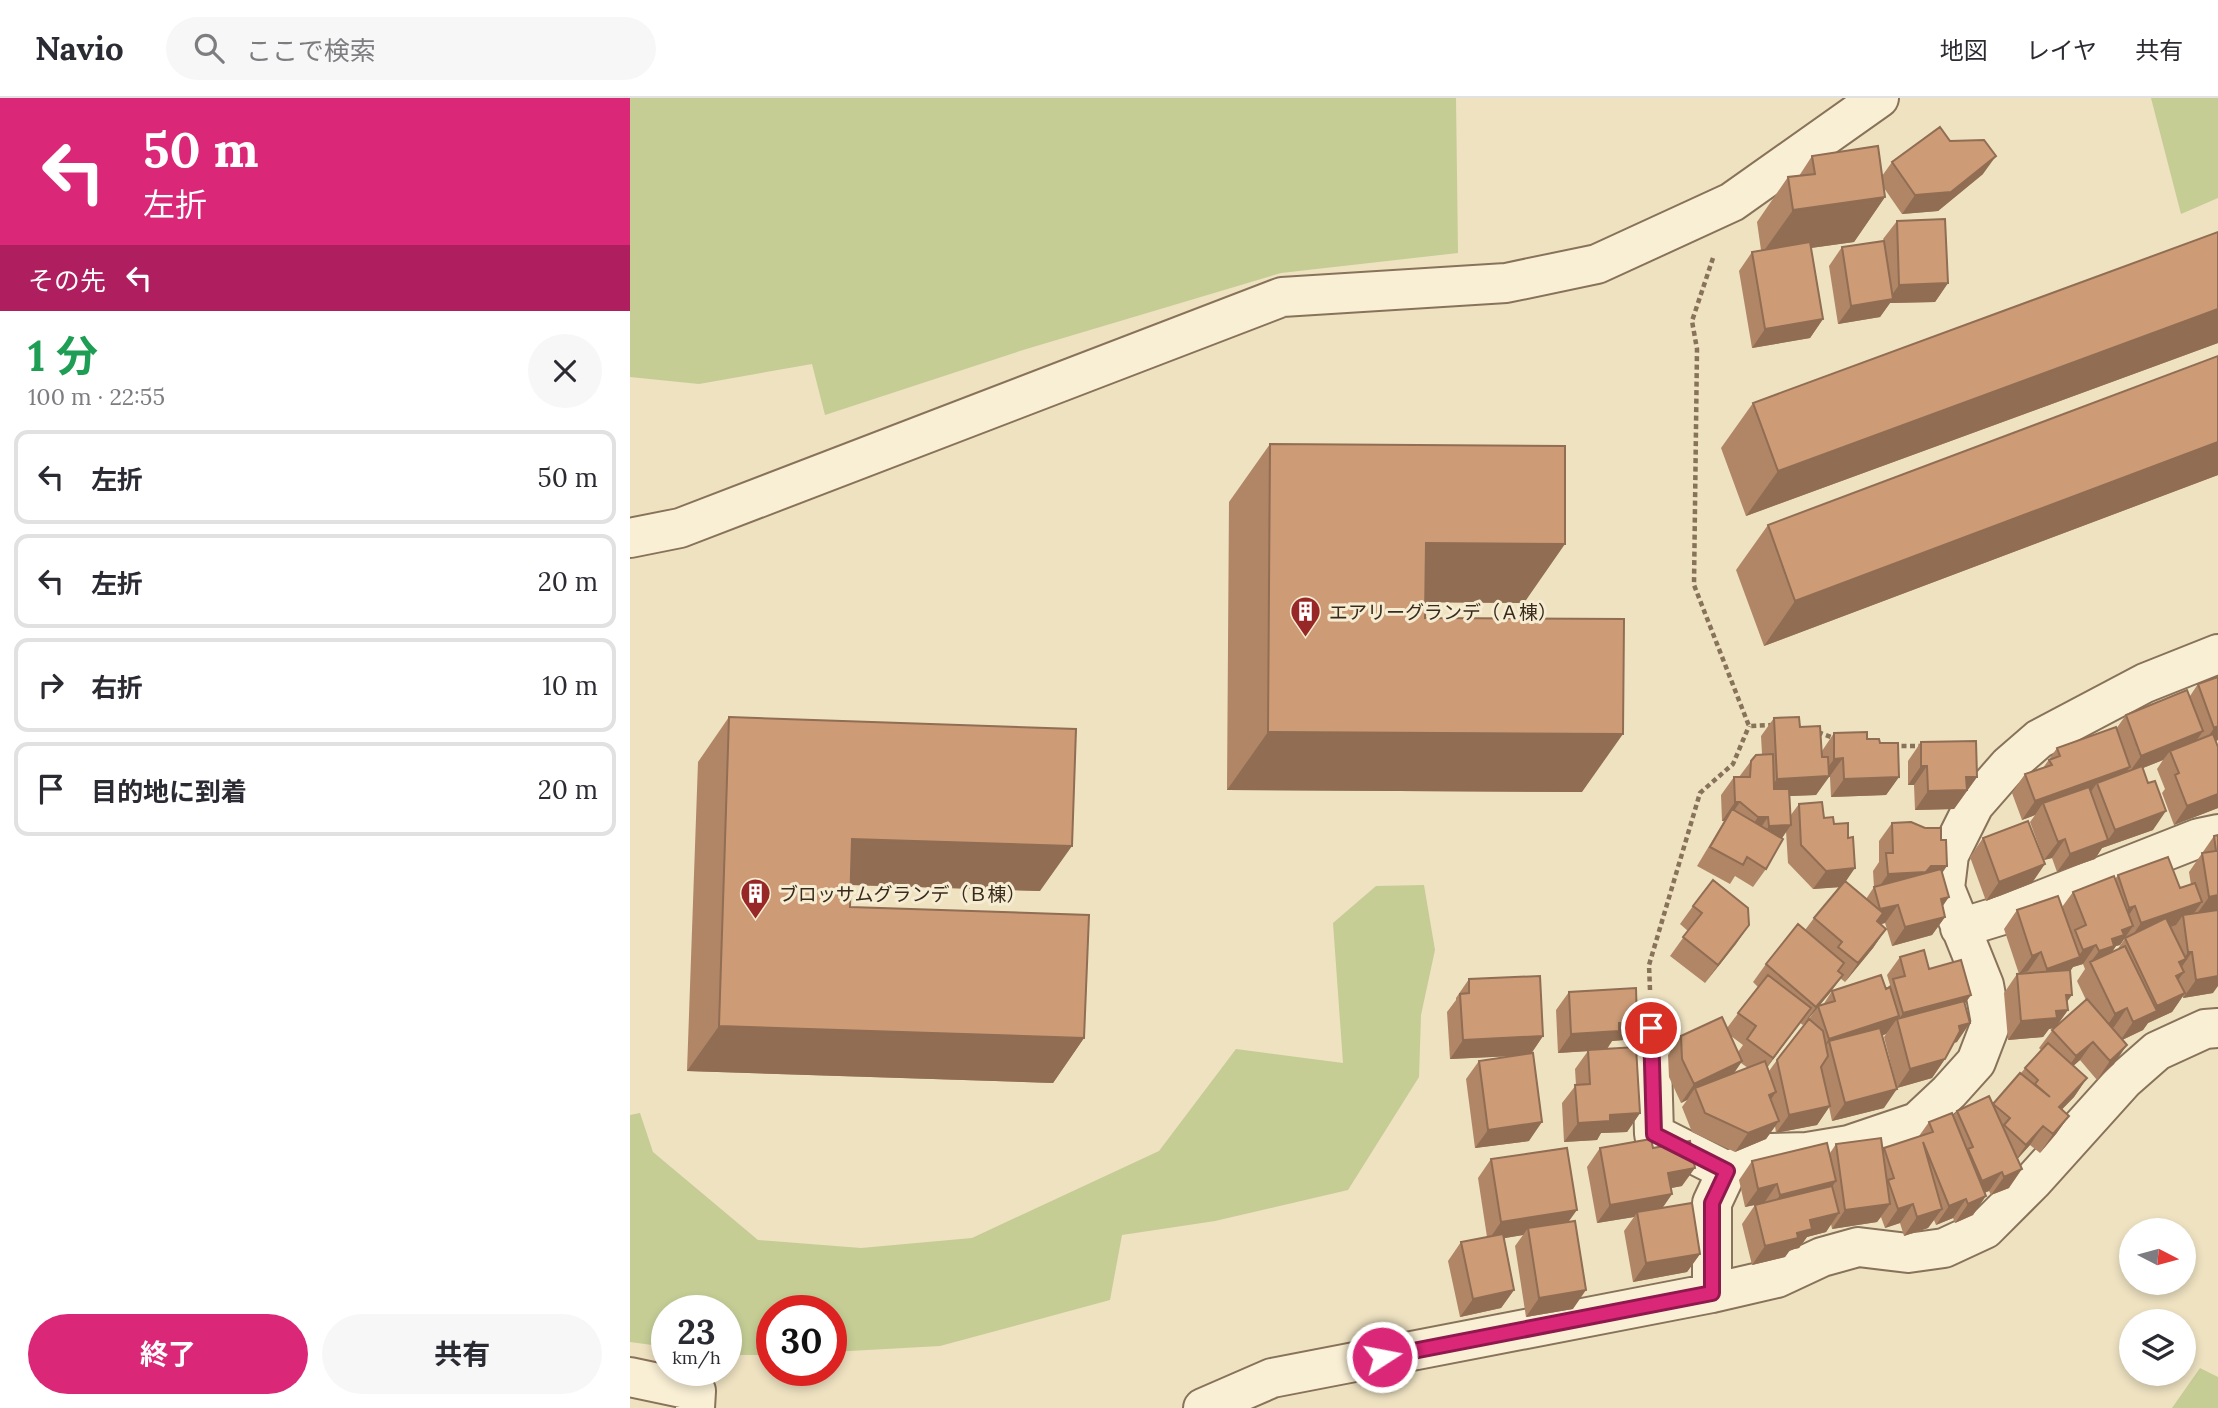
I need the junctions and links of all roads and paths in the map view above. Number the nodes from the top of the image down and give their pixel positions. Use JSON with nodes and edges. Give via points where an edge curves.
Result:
{"nodes":[{"id":1,"x":1880,"y":98,"type":"edge"},
{"id":2,"x":1732,"y":202,"type":"junction"},
{"id":3,"x":630,"y":538,"type":"edge"},
{"id":4,"x":2218,"y":654,"type":"edge"},
{"id":5,"x":1784,"y":724,"type":"edge"},
{"id":6,"x":1749,"y":726,"type":"junction"},
{"id":7,"x":1806,"y":728,"type":"edge"},
{"id":8,"x":1839,"y":740,"type":"edge"},
{"id":9,"x":1890,"y":746,"type":"edge"},
{"id":10,"x":1930,"y":746,"type":"edge"},
{"id":11,"x":2218,"y":834,"type":"edge"},
{"id":12,"x":1960,"y":928,"type":"junction"},
{"id":13,"x":1651,"y":1028,"type":"joint"},
{"id":14,"x":2218,"y":1028,"type":"edge"},
{"id":15,"x":1727,"y":1171,"type":"junction"},
{"id":16,"x":1712,"y":1293,"type":"junction"},
{"id":17,"x":630,"y":1377,"type":"edge"},
{"id":18,"x":695,"y":1408,"type":"edge"},
{"id":19,"x":1203,"y":1408,"type":"edge"}],
"edges":[{"from":1,"to":2,"type":"street"},
{"from":2,"to":3,"type":"street","via":[[1597,264],[1519,280],[1282,297],[680,528]]},
{"from":2,"to":6,"type":"path","via":[[1692,321],[1697,349],[1694,584]]},
{"from":4,"to":12,"type":"street","via":[[2095,708],[2039,739],[2008,765],[1974,805],[1949,855],[1945,888]]},
{"from":5,"to":6,"type":"path"},
{"from":6,"to":13,"type":"path","via":[[1733,764],[1700,793],[1649,965]]},
{"from":7,"to":8,"type":"path"},
{"from":9,"to":10,"type":"path"},
{"from":11,"to":12,"type":"street"},
{"from":12,"to":15,"type":"street","via":[[1984,985],[1991,1023],[1976,1062],[1949,1092],[1917,1122],[1849,1145],[1771,1153]]},
{"from":13,"to":15,"type":"street","via":[[1654,1134]]},
{"from":14,"to":16,"type":"street","via":[[2205,1029],[2157,1051],[2124,1080],[1985,1229],[1944,1248],[1908,1252],[1858,1247],[1822,1257],[1777,1278]]},
{"from":15,"to":16,"type":"street","via":[[1712,1203]]},
{"from":16,"to":19,"type":"street","via":[[1272,1378]]},
{"from":17,"to":18,"type":"street","via":[[696,1391]]}]}
